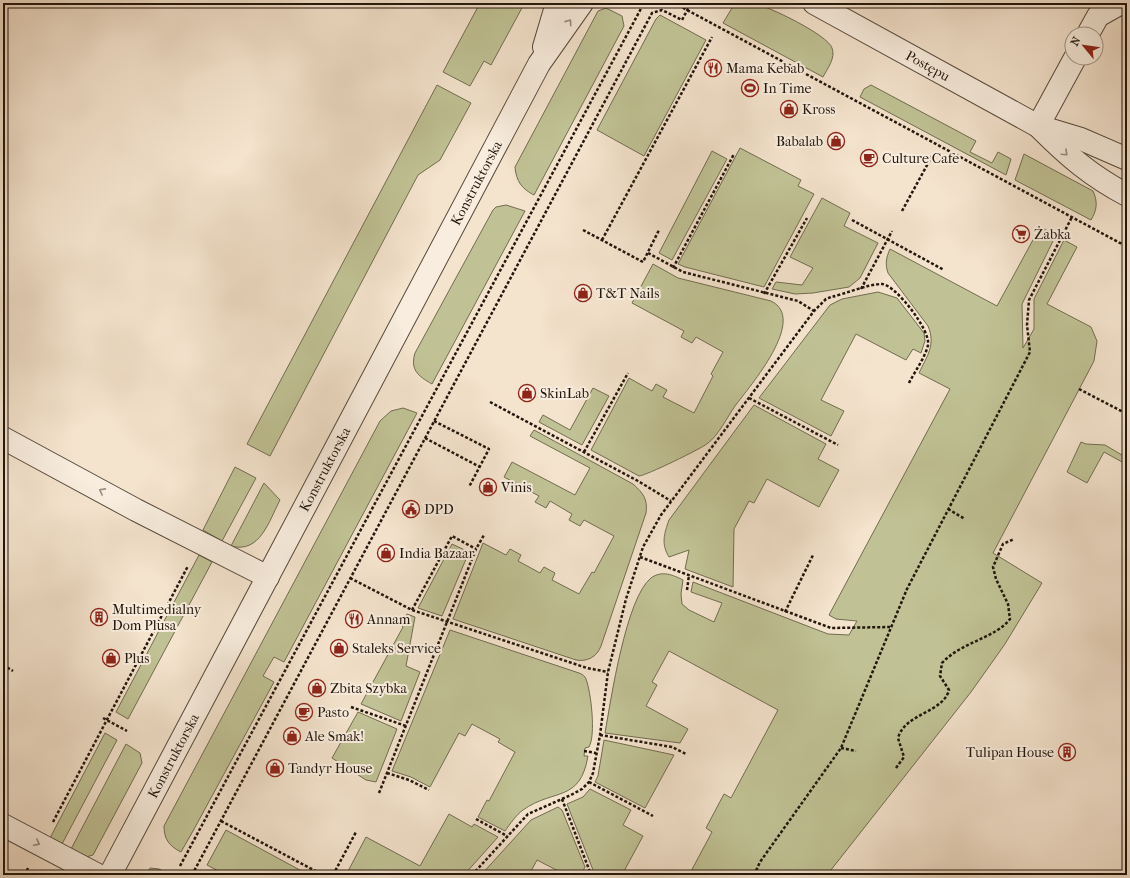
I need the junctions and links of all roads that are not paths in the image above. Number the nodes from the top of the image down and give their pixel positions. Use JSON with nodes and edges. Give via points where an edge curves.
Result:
{"nodes":[{"id":1,"x":557,"y":3,"type":"edge"},
{"id":2,"x":582,"y":3,"type":"edge"},
{"id":3,"x":1121,"y":3,"type":"edge"},
{"id":4,"x":814,"y":4,"type":"edge"},
{"id":5,"x":1092,"y":26,"type":"edge"},
{"id":6,"x":539,"y":64,"type":"junction"},
{"id":7,"x":1071,"y":66,"type":"edge"},
{"id":8,"x":1038,"y":126,"type":"junction"},
{"id":9,"x":1127,"y":160,"type":"edge"},
{"id":10,"x":1126,"y":192,"type":"edge"},
{"id":11,"x":3,"y":438,"type":"edge"},
{"id":12,"x":268,"y":577,"type":"junction"},
{"id":13,"x":3,"y":825,"type":"edge"},
{"id":14,"x":98,"y":875,"type":"edge"},
{"id":15,"x":110,"y":875,"type":"edge"}],
"edges":[{"from":1,"to":6,"type":"street","name":"Konstruktorska"},
{"from":6,"to":2,"type":"street","name":"Konstruktorska","one_way":true},
{"from":3,"to":5,"type":"street","via":[[1098,16]]},
{"from":4,"to":8,"type":"street","name":"Postępu"},
{"from":6,"to":12,"type":"street","name":"Konstruktorska"},
{"from":7,"to":8,"type":"street"},
{"from":8,"to":9,"type":"street","name":"Postępu","via":[[1081,139]]},
{"from":8,"to":10,"type":"street","name":"Postępu","one_way":true,"via":[[1069,157],[1102,181]]},
{"from":12,"to":11,"type":"street","one_way":true},
{"from":12,"to":15,"type":"street","name":"Konstruktorska"},
{"from":13,"to":14,"type":"street","one_way":true}]}
